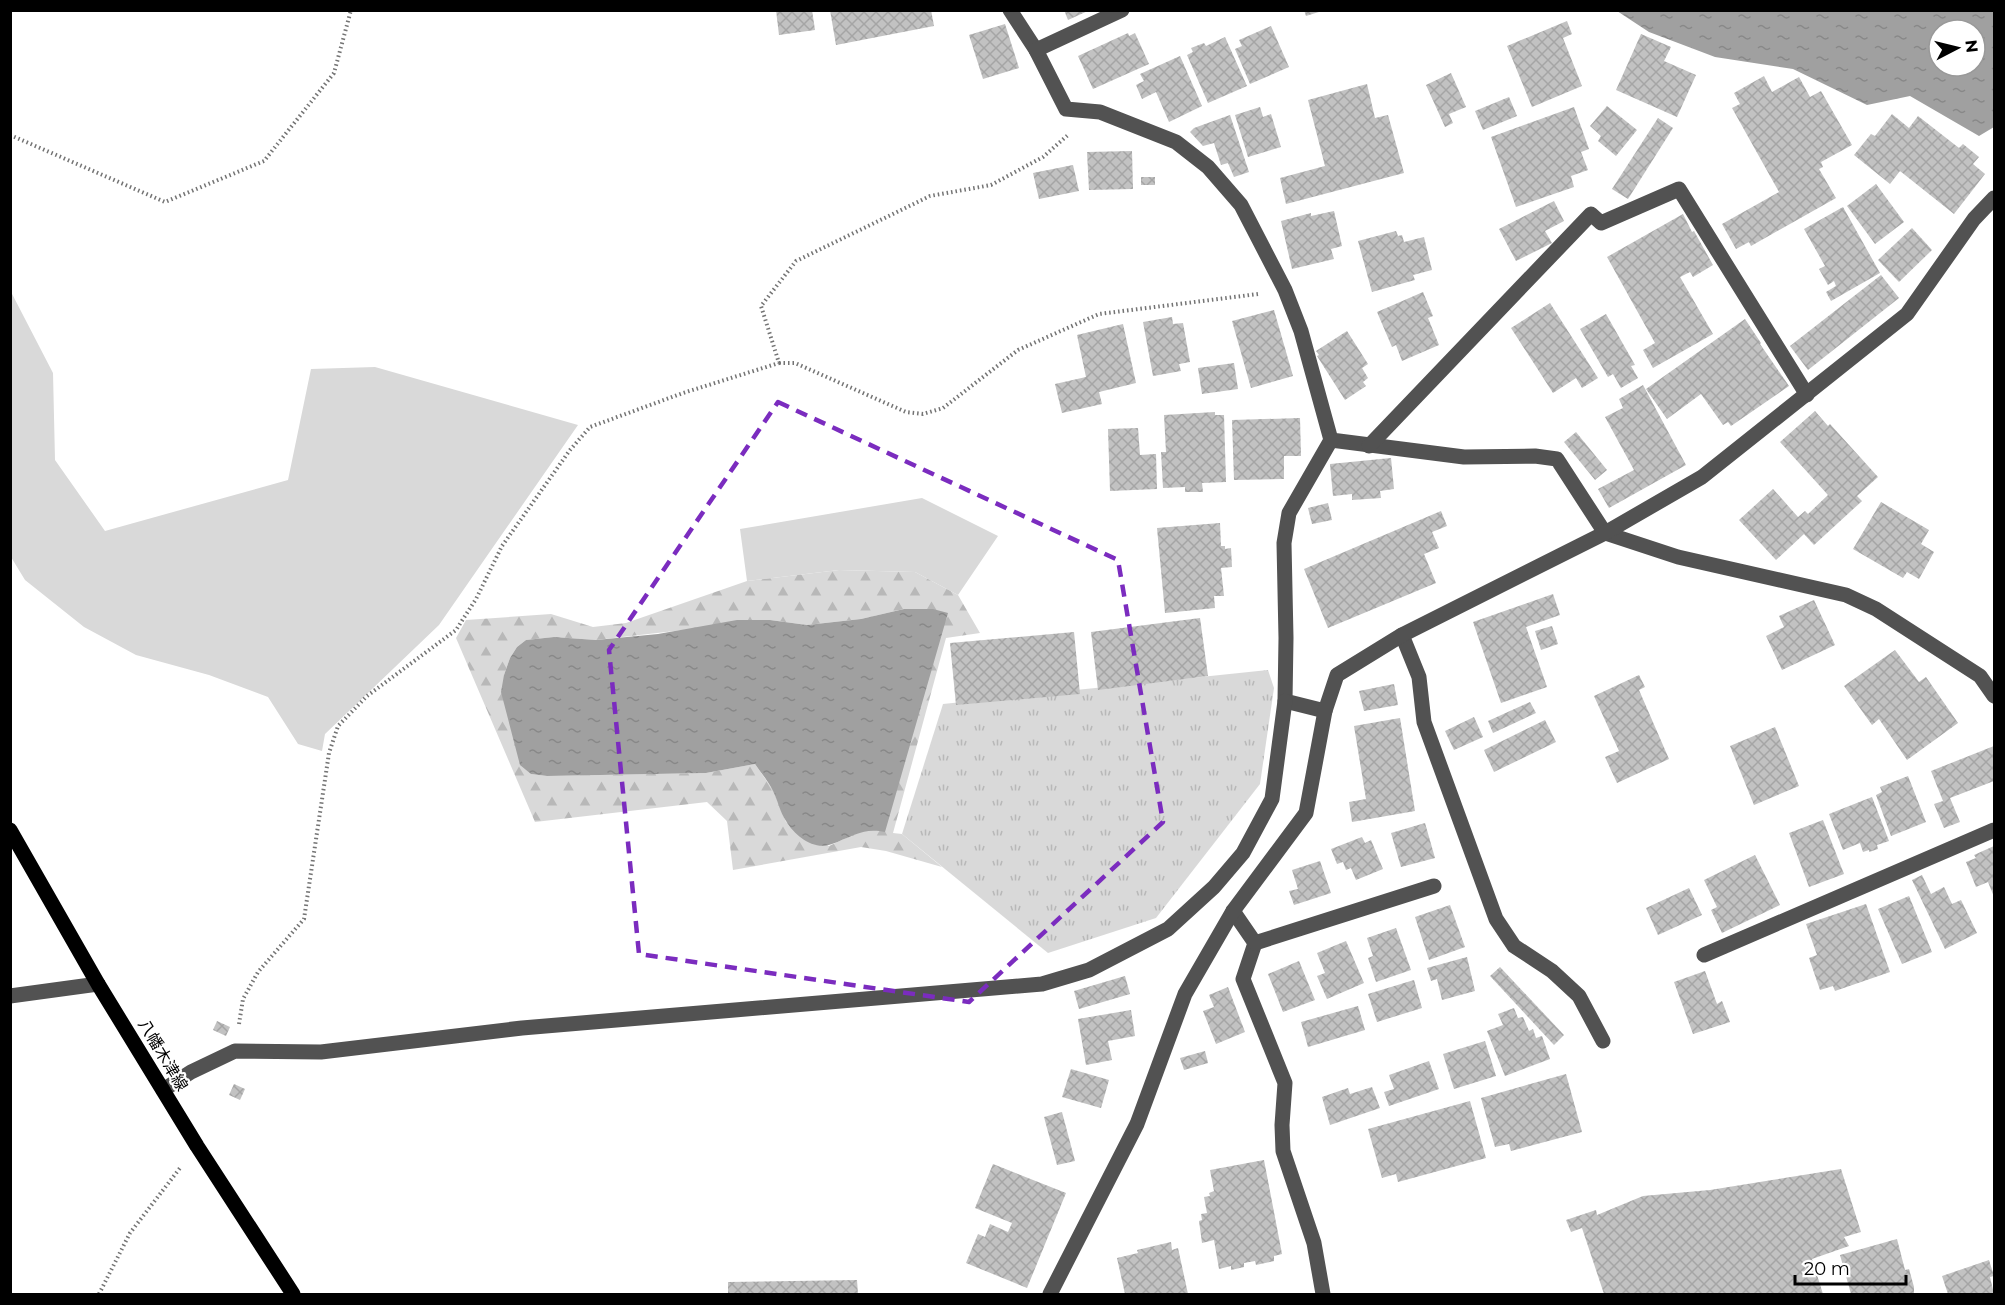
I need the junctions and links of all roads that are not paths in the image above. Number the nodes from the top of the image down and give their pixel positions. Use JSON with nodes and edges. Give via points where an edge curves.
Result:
{"nodes":[{"id":1,"x":1010,"y":10,"type":"edge"},
{"id":2,"x":1122,"y":10,"type":"edge"},
{"id":3,"x":1036,"y":50,"type":"junction"},
{"id":4,"x":1995,"y":198,"type":"edge"},
{"id":5,"x":1807,"y":395,"type":"junction"},
{"id":6,"x":1332,"y":440,"type":"junction"},
{"id":7,"x":1369,"y":446,"type":"junction"},
{"id":8,"x":1605,"y":532,"type":"junction"},
{"id":9,"x":1402,"y":635,"type":"junction"},
{"id":10,"x":1995,"y":696,"type":"edge"},
{"id":11,"x":1285,"y":701,"type":"junction"},
{"id":12,"x":1325,"y":711,"type":"junction"},
{"id":13,"x":10,"y":830,"type":"edge"},
{"id":14,"x":1995,"y":830,"type":"edge"},
{"id":15,"x":1434,"y":886,"type":"dead end"},
{"id":16,"x":1233,"y":911,"type":"junction"},
{"id":17,"x":1255,"y":943,"type":"junction"},
{"id":18,"x":1704,"y":955,"type":"dead end"},
{"id":19,"x":98,"y":984,"type":"junction"},
{"id":20,"x":10,"y":996,"type":"edge"},
{"id":21,"x":1603,"y":1041,"type":"dead end"},
{"id":22,"x":164,"y":1090,"type":"junction"},
{"id":23,"x":293,"y":1294,"type":"edge"},
{"id":24,"x":1050,"y":1294,"type":"edge"},
{"id":25,"x":1323,"y":1294,"type":"edge"}],
"edges":[{"from":1,"to":3,"type":"street"},
{"from":2,"to":3,"type":"street"},
{"from":3,"to":6,"type":"street","via":[[1066,110],[1100,112],[1176,142],[1208,167],[1241,205],[1285,290],[1301,331]]},
{"from":4,"to":5,"type":"street","via":[[1974,219],[1907,314]]},
{"from":5,"to":7,"type":"street","via":[[1679,189],[1601,224],[1591,214]]},
{"from":5,"to":8,"type":"street","via":[[1702,477]]},
{"from":6,"to":7,"type":"street"},
{"from":6,"to":11,"type":"street","via":[[1289,513],[1284,543]]},
{"from":7,"to":8,"type":"street","via":[[1464,457],[1557,459]]},
{"from":8,"to":9,"type":"street"},
{"from":8,"to":10,"type":"street","via":[[1678,557],[1846,595],[1876,609],[1980,676]]},
{"from":9,"to":12,"type":"street","via":[[1337,675]]},
{"from":9,"to":21,"type":"street","via":[[1419,677],[1424,722],[1496,919],[1514,946],[1552,971],[1579,996]]},
{"from":11,"to":12,"type":"street"},
{"from":11,"to":22,"type":"street","via":[[1272,799],[1243,853],[1214,887],[1168,929],[1089,970],[1042,984],[522,1028],[321,1052],[235,1052],[191,1072]]},
{"from":12,"to":16,"type":"street","via":[[1306,813]]},
{"from":13,"to":19,"type":"main road","name":"八幡木津線"},
{"from":14,"to":18,"type":"street"},
{"from":15,"to":17,"type":"street"},
{"from":16,"to":17,"type":"street"},
{"from":16,"to":24,"type":"street","via":[[1185,994],[1137,1124]]},
{"from":17,"to":25,"type":"street","via":[[1244,979],[1285,1083],[1283,1151],[1314,1243]]},
{"from":19,"to":20,"type":"street"},
{"from":19,"to":22,"type":"main road","name":"八幡木津線"},
{"from":22,"to":23,"type":"main road","name":"八幡木津線"}]}
